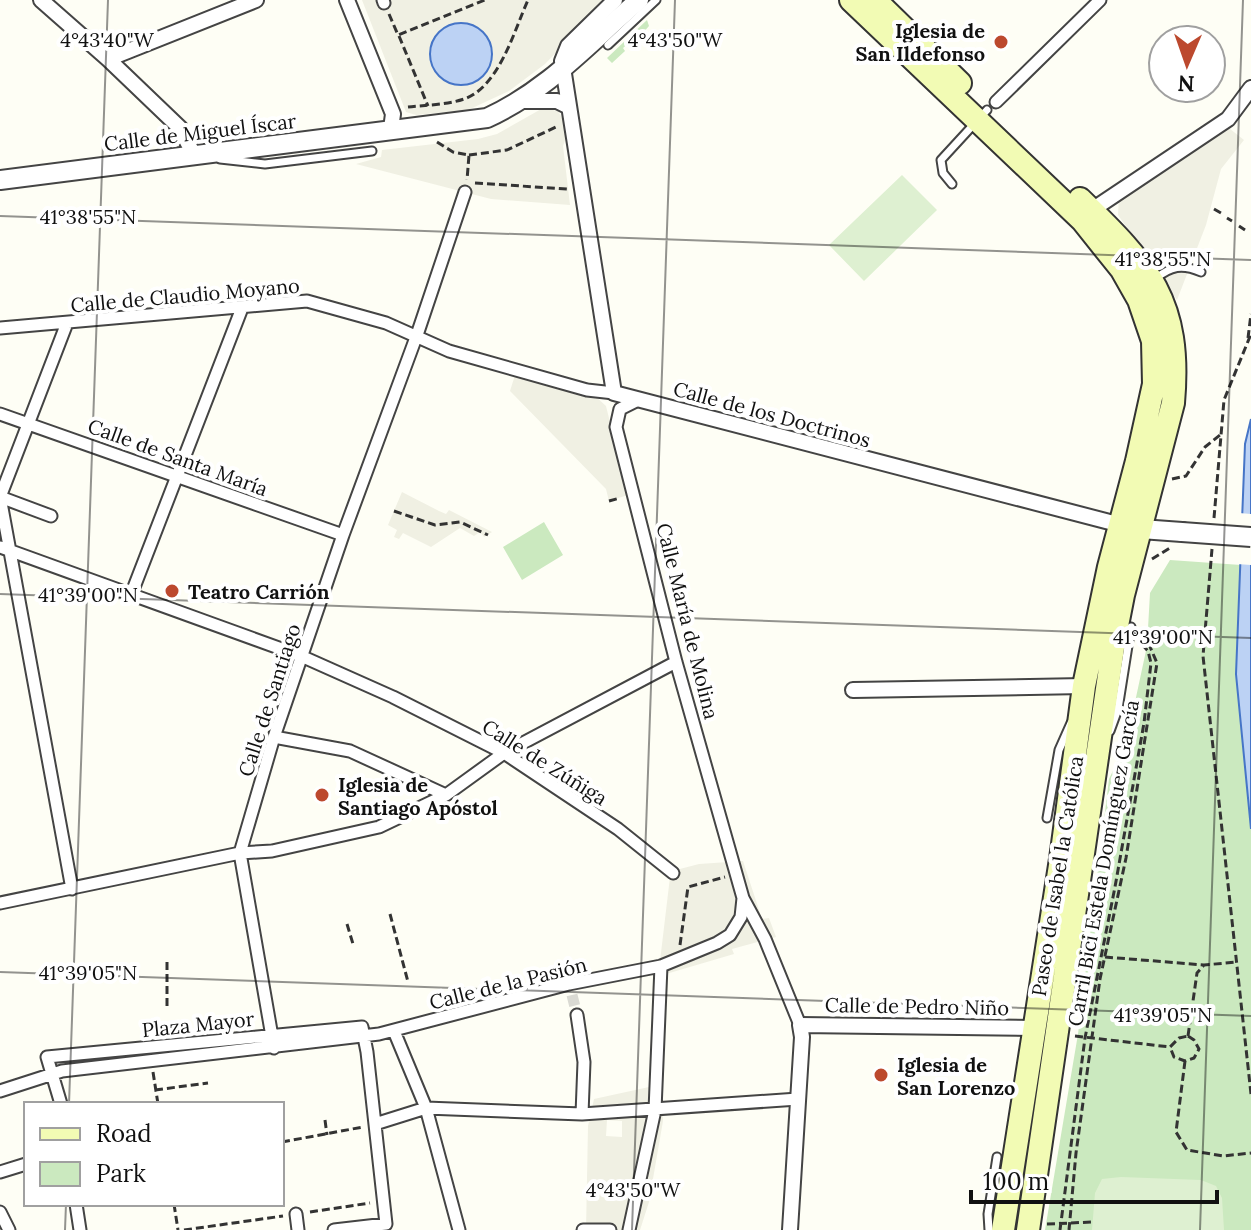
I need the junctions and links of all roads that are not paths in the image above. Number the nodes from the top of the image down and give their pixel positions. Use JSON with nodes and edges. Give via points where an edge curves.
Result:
{"nodes":[{"id":1,"x":41,"y":0,"type":"edge"},
{"id":2,"x":256,"y":0,"type":"edge"},
{"id":3,"x":347,"y":0,"type":"edge"},
{"id":4,"x":615,"y":0,"type":"edge"},
{"id":5,"x":639,"y":0,"type":"edge"},
{"id":6,"x":656,"y":0,"type":"edge"},
{"id":7,"x":851,"y":0,"type":"edge"},
{"id":8,"x":1100,"y":0,"type":"edge"},
{"id":9,"x":883,"y":3,"type":"edge"},
{"id":10,"x":608,"y":45,"type":"dead end"},
{"id":11,"x":108,"y":59,"type":"junction"},
{"id":12,"x":563,"y":69,"type":"junction"},
{"id":13,"x":1251,"y":88,"type":"edge"},
{"id":14,"x":521,"y":101,"type":"junction"},
{"id":15,"x":569,"y":107,"type":"junction"},
{"id":16,"x":987,"y":111,"type":"junction"},
{"id":17,"x":399,"y":128,"type":"junction"},
{"id":18,"x":372,"y":151,"type":"dead end"},
{"id":19,"x":194,"y":155,"type":"junction"},
{"id":20,"x":0,"y":180,"type":"edge"},
{"id":21,"x":952,"y":184,"type":"dead end"},
{"id":22,"x":465,"y":192,"type":"dead end"},
{"id":23,"x":1092,"y":210,"type":"junction"},
{"id":24,"x":1101,"y":243,"type":"junction"},
{"id":25,"x":1201,"y":272,"type":"dead end"},
{"id":26,"x":1153,"y":281,"type":"junction"},
{"id":27,"x":242,"y":308,"type":"junction"},
{"id":28,"x":67,"y":323,"type":"junction"},
{"id":29,"x":0,"y":328,"type":"edge"},
{"id":30,"x":415,"y":338,"type":"junction"},
{"id":31,"x":614,"y":393,"type":"junction"},
{"id":32,"x":638,"y":400,"type":"junction"},
{"id":33,"x":0,"y":414,"type":"edge"},
{"id":34,"x":28,"y":423,"type":"junction"},
{"id":35,"x":176,"y":477,"type":"junction"},
{"id":36,"x":0,"y":497,"type":"edge"},
{"id":37,"x":51,"y":516,"type":"dead end"},
{"id":38,"x":1131,"y":527,"type":"junction"},
{"id":39,"x":343,"y":535,"type":"junction"},
{"id":40,"x":1251,"y":537,"type":"edge"},
{"id":41,"x":6,"y":549,"type":"edge"},
{"id":42,"x":131,"y":595,"type":"junction"},
{"id":43,"x":1131,"y":627,"type":"dead end"},
{"id":44,"x":301,"y":656,"type":"junction"},
{"id":45,"x":676,"y":662,"type":"junction"},
{"id":46,"x":1084,"y":686,"type":"junction"},
{"id":47,"x":853,"y":690,"type":"dead end"},
{"id":48,"x":1081,"y":712,"type":"junction"},
{"id":49,"x":274,"y":737,"type":"junction"},
{"id":50,"x":504,"y":753,"type":"junction"},
{"id":51,"x":1095,"y":766,"type":"junction"},
{"id":52,"x":446,"y":795,"type":"junction"},
{"id":53,"x":1047,"y":818,"type":"dead end"},
{"id":54,"x":240,"y":853,"type":"junction"},
{"id":55,"x":673,"y":873,"type":"dead end"},
{"id":56,"x":72,"y":889,"type":"junction"},
{"id":57,"x":743,"y":898,"type":"junction"},
{"id":58,"x":0,"y":903,"type":"edge"},
{"id":59,"x":661,"y":966,"type":"junction"},
{"id":60,"x":577,"y":1015,"type":"tunnel mouth"},
{"id":61,"x":800,"y":1025,"type":"junction"},
{"id":62,"x":1034,"y":1028,"type":"junction"},
{"id":63,"x":394,"y":1031,"type":"junction"},
{"id":64,"x":364,"y":1036,"type":"junction"},
{"id":65,"x":273,"y":1041,"type":"junction"},
{"id":66,"x":53,"y":1074,"type":"junction"},
{"id":67,"x":0,"y":1091,"type":"edge"},
{"id":68,"x":798,"y":1099,"type":"junction"},
{"id":69,"x":60,"y":1102,"type":"edge"},
{"id":70,"x":426,"y":1108,"type":"junction"},
{"id":71,"x":655,"y":1110,"type":"junction"},
{"id":72,"x":587,"y":1114,"type":"junction"},
{"id":73,"x":375,"y":1124,"type":"junction"},
{"id":74,"x":997,"y":1157,"type":"dead end"},
{"id":75,"x":24,"y":1165,"type":"edge"},
{"id":76,"x":0,"y":1172,"type":"edge"},
{"id":77,"x":76,"y":1206,"type":"edge"},
{"id":78,"x":0,"y":1212,"type":"edge"},
{"id":79,"x":296,"y":1214,"type":"dead end"},
{"id":80,"x":384,"y":1227,"type":"edge"},
{"id":81,"x":1034,"y":1227,"type":"edge"},
{"id":82,"x":9,"y":1230,"type":"edge"},
{"id":83,"x":80,"y":1230,"type":"edge"},
{"id":84,"x":298,"y":1230,"type":"edge"},
{"id":85,"x":334,"y":1230,"type":"edge"},
{"id":86,"x":459,"y":1230,"type":"edge"},
{"id":87,"x":583,"y":1230,"type":"edge"},
{"id":88,"x":610,"y":1230,"type":"edge"},
{"id":89,"x":629,"y":1230,"type":"edge"},
{"id":90,"x":790,"y":1230,"type":"edge"},
{"id":91,"x":989,"y":1230,"type":"edge"},
{"id":92,"x":1003,"y":1230,"type":"edge"}],
"edges":[{"from":1,"to":11,"type":"street"},
{"from":2,"to":11,"type":"street"},
{"from":3,"to":17,"type":"street"},
{"from":4,"to":12,"type":"street","via":[[568,46]]},
{"from":5,"to":12,"type":"street","name":"Calle de Miguel Íscar"},
{"from":6,"to":10,"type":"lane"},
{"from":7,"to":16,"type":"main road"},
{"from":8,"to":16,"type":"street"},
{"from":9,"to":16,"type":"main road"},
{"from":11,"to":19,"type":"street","via":[[180,128]]},
{"from":12,"to":14,"type":"street","name":"Calle de Miguel Íscar"},
{"from":12,"to":15,"type":"street"},
{"from":13,"to":23,"type":"street","via":[[1228,119]]},
{"from":14,"to":15,"type":"street","via":[[557,101]]},
{"from":14,"to":17,"type":"street","name":"Calle de Miguel Íscar","via":[[487,118]]},
{"from":15,"to":31,"type":"street"},
{"from":16,"to":21,"type":"lane","via":[[941,160]]},
{"from":16,"to":23,"type":"main road"},
{"from":16,"to":24,"type":"main road"},
{"from":17,"to":19,"type":"street","name":"Calle de Miguel Íscar"},
{"from":18,"to":19,"type":"lane","via":[[265,164]]},
{"from":19,"to":20,"type":"street","name":"Calle de Miguel Íscar"},
{"from":22,"to":30,"type":"street","name":"Calle de Santiago"},
{"from":23,"to":24,"type":"street"},
{"from":23,"to":26,"type":"main road","via":[[1125,242]]},
{"from":24,"to":38,"type":"main road","via":[[1135,291],[1155,359]]},
{"from":25,"to":26,"type":"lane","via":[[1184,265]]},
{"from":26,"to":38,"type":"main road","via":[[1165,304],[1176,374],[1173,403]]},
{"from":27,"to":28,"type":"street","name":"Calle de Claudio Moyano"},
{"from":27,"to":30,"type":"street","name":"Calle de Claudio Moyano","via":[[307,301],[386,323]]},
{"from":27,"to":35,"type":"street"},
{"from":28,"to":29,"type":"street","name":"Calle de Claudio Moyano"},
{"from":28,"to":34,"type":"street"},
{"from":30,"to":31,"type":"street","name":"Calle de los Doctrinos","via":[[587,390]]},
{"from":30,"to":39,"type":"street","name":"Calle de Santiago"},
{"from":31,"to":32,"type":"street","name":"Calle de los Doctrinos"},
{"from":32,"to":38,"type":"street","name":"Calle de los Doctrinos"},
{"from":32,"to":45,"type":"street","name":"Calle María de Molina","via":[[620,409],[616,427]]},
{"from":33,"to":34,"type":"street","name":"Calle de Santa María"},
{"from":34,"to":35,"type":"street","name":"Calle de Santa María"},
{"from":34,"to":36,"type":"street"},
{"from":35,"to":39,"type":"street","name":"Calle de Santa María"},
{"from":35,"to":42,"type":"street"},
{"from":36,"to":37,"type":"street"},
{"from":36,"to":41,"type":"street"},
{"from":38,"to":40,"type":"street","bridge":true,"via":[[1182,540]]},
{"from":38,"to":46,"type":"main road","name":"Paseo de Isabel la Católica"},
{"from":38,"to":51,"type":"main road","name":"Paseo de Isabel la Católica"},
{"from":39,"to":44,"type":"street","name":"Calle de Santiago"},
{"from":41,"to":42,"type":"street","name":"Calle de Zúñiga"},
{"from":41,"to":56,"type":"street"},
{"from":42,"to":44,"type":"street","name":"Calle de Zúñiga"},
{"from":43,"to":51,"type":"lane","via":[[1118,709]]},
{"from":44,"to":49,"type":"street","name":"Calle de Santiago"},
{"from":44,"to":50,"type":"street","name":"Calle de Zúñiga"},
{"from":45,"to":50,"type":"street"},
{"from":45,"to":57,"type":"street","name":"Calle María de Molina"},
{"from":46,"to":47,"type":"street"},
{"from":46,"to":48,"type":"main road","name":"Paseo de Isabel la Católica"},
{"from":48,"to":53,"type":"lane","via":[[1062,739]]},
{"from":48,"to":62,"type":"main road","name":"Paseo de Isabel la Católica"},
{"from":49,"to":52,"type":"street","via":[[350,751]]},
{"from":49,"to":54,"type":"street","name":"Calle de Santiago"},
{"from":50,"to":52,"type":"street"},
{"from":50,"to":55,"type":"street","name":"Calle de Zúñiga","via":[[618,829]]},
{"from":51,"to":81,"type":"main road","name":"Paseo de Isabel la Católica"},
{"from":52,"to":54,"type":"street","via":[[379,827]]},
{"from":54,"to":56,"type":"street"},
{"from":54,"to":65,"type":"street","name":"Calle de Santiago"},
{"from":56,"to":58,"type":"street"},
{"from":57,"to":59,"type":"street","name":"Calle de la Pasión","via":[[741,917],[730,935]]},
{"from":57,"to":61,"type":"street","name":"Calle María de Molina"},
{"from":59,"to":63,"type":"street","name":"Calle de la Pasión"},
{"from":59,"to":71,"type":"street"},
{"from":60,"to":72,"type":"street"},
{"from":61,"to":62,"type":"street","name":"Calle de Pedro Niño"},
{"from":61,"to":68,"type":"street"},
{"from":62,"to":92,"type":"main road","name":"Paseo de Isabel la Católica"},
{"from":63,"to":64,"type":"street","name":"Calle de la Pasión"},
{"from":63,"to":70,"type":"street"},
{"from":64,"to":65,"type":"street","name":"Plaza Mayor","via":[[362,1027]]},
{"from":64,"to":73,"type":"street"},
{"from":65,"to":66,"type":"street","name":"Plaza Mayor"},
{"from":65,"to":66,"type":"street","name":"Plaza Mayor","via":[[47,1057]]},
{"from":66,"to":67,"type":"street"},
{"from":66,"to":69,"type":"street"},
{"from":68,"to":71,"type":"street"},
{"from":68,"to":90,"type":"street"},
{"from":70,"to":72,"type":"street"},
{"from":70,"to":73,"type":"street"},
{"from":70,"to":86,"type":"street"},
{"from":71,"to":72,"type":"street"},
{"from":71,"to":89,"type":"street"},
{"from":73,"to":80,"type":"street"},
{"from":74,"to":91,"type":"lane"},
{"from":75,"to":76,"type":"street"},
{"from":77,"to":83,"type":"street"},
{"from":78,"to":82,"type":"street"},
{"from":79,"to":84,"type":"street"},
{"from":80,"to":85,"type":"street"},
{"from":87,"to":88,"type":"street"}]}
